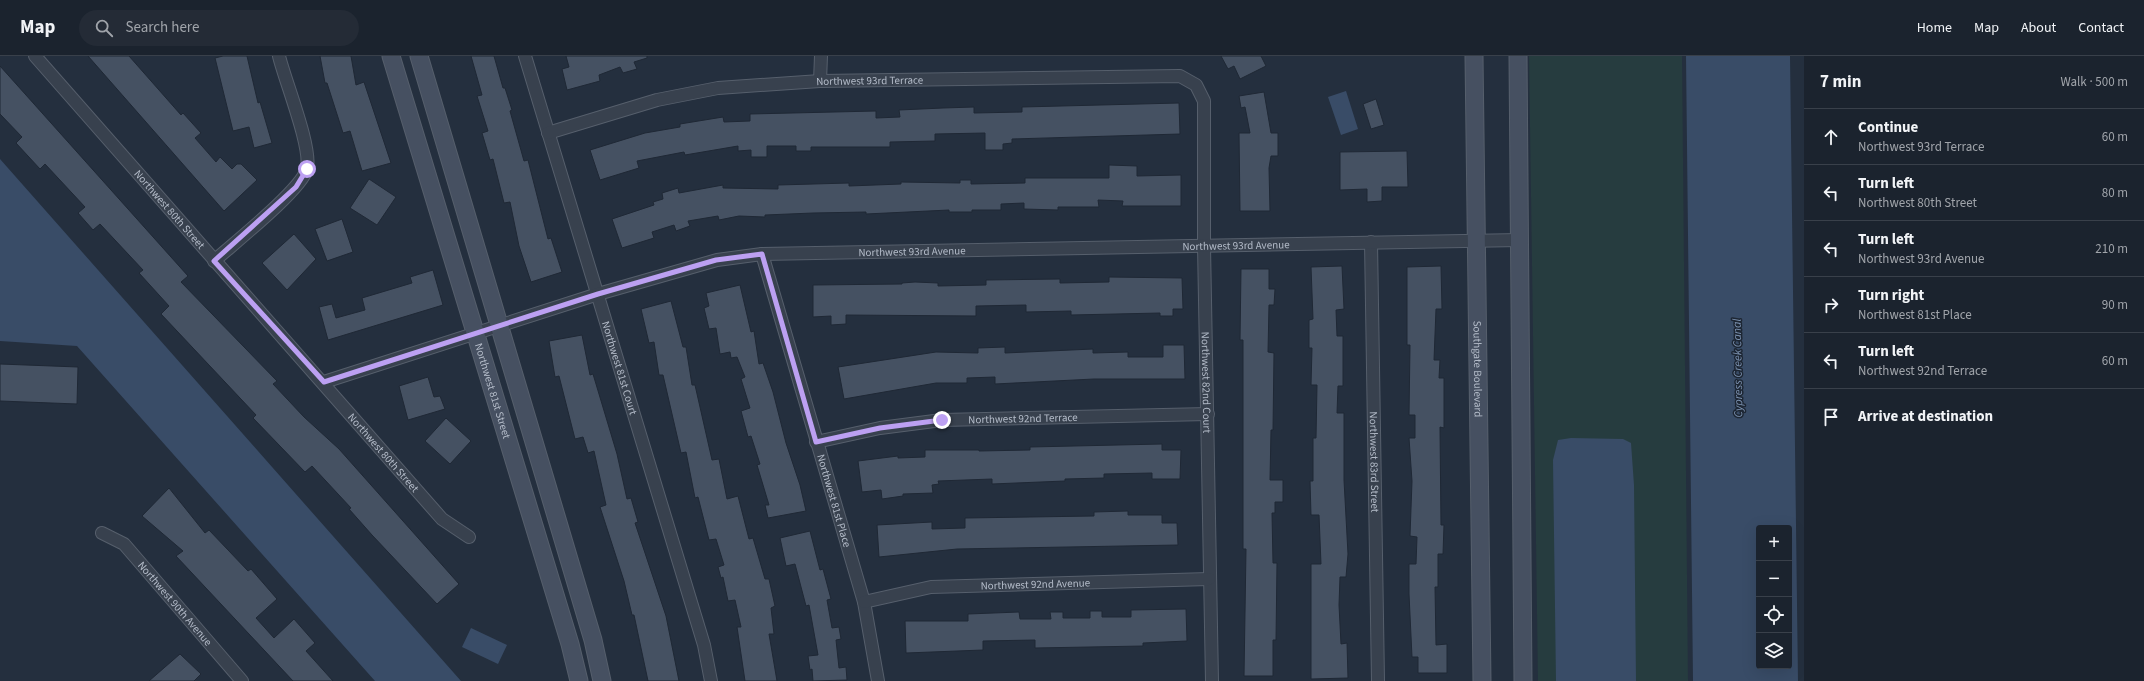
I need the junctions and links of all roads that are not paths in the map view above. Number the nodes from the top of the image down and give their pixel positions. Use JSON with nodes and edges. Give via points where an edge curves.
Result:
{"nodes":[{"id":1,"x":35,"y":56,"type":"edge"},
{"id":2,"x":279,"y":56,"type":"edge"},
{"id":3,"x":391,"y":56,"type":"edge"},
{"id":4,"x":419,"y":56,"type":"edge"},
{"id":5,"x":525,"y":56,"type":"edge"},
{"id":6,"x":820,"y":56,"type":"edge"},
{"id":7,"x":1474,"y":56,"type":"edge"},
{"id":8,"x":1518,"y":56,"type":"edge"},
{"id":9,"x":820,"y":81,"type":"junction"},
{"id":10,"x":1196,"y":85,"type":"joint"},
{"id":11,"x":548,"y":133,"type":"junction"},
{"id":12,"x":1476,"y":240,"type":"junction"},
{"id":13,"x":1520,"y":240,"type":"junction"},
{"id":14,"x":1371,"y":242,"type":"junction"},
{"id":15,"x":1204,"y":246,"type":"junction"},
{"id":16,"x":762,"y":254,"type":"junction"},
{"id":17,"x":214,"y":261,"type":"junction"},
{"id":18,"x":598,"y":294,"type":"junction"},
{"id":19,"x":500,"y":325,"type":"junction"},
{"id":20,"x":475,"y":333,"type":"junction"},
{"id":21,"x":324,"y":382,"type":"junction"},
{"id":22,"x":1208,"y":414,"type":"junction"},
{"id":23,"x":816,"y":442,"type":"junction"},
{"id":24,"x":102,"y":533,"type":"dead end"},
{"id":25,"x":469,"y":536,"type":"dead end"},
{"id":26,"x":1209,"y":578,"type":"junction"},
{"id":27,"x":864,"y":602,"type":"junction"},
{"id":28,"x":240,"y":680,"type":"edge"},
{"id":29,"x":579,"y":681,"type":"edge"},
{"id":30,"x":602,"y":681,"type":"edge"},
{"id":31,"x":711,"y":681,"type":"edge"},
{"id":32,"x":878,"y":681,"type":"edge"},
{"id":33,"x":1212,"y":681,"type":"edge"},
{"id":34,"x":1378,"y":681,"type":"edge"},
{"id":35,"x":1482,"y":681,"type":"edge"},
{"id":36,"x":1523,"y":681,"type":"edge"}],
"edges":[{"from":1,"to":17,"type":"street","name":"Northwest 80th Street"},
{"from":2,"to":17,"type":"street","via":[[307,148],[307,169],[296,187]]},
{"from":3,"to":20,"type":"street","name":"Northwest 81st Street"},
{"from":4,"to":19,"type":"street"},
{"from":5,"to":11,"type":"street","name":"Northwest 81st Court"},
{"from":6,"to":9,"type":"street"},
{"from":7,"to":12,"type":"street","name":"Southgate Boulevard"},
{"from":8,"to":13,"type":"street"},
{"from":9,"to":10,"type":"street","name":"Northwest 93rd Terrace","via":[[1180,76]]},
{"from":9,"to":11,"type":"street","name":"Northwest 93rd Terrace","via":[[710,90],[657,100]]},
{"from":10,"to":15,"type":"street","name":"Northwest 82nd Court","via":[[1204,101]]},
{"from":11,"to":18,"type":"street","name":"Northwest 81st Court"},
{"from":12,"to":13,"type":"street","name":"Northwest 93rd Avenue"},
{"from":12,"to":14,"type":"street","name":"Northwest 93rd Avenue"},
{"from":12,"to":35,"type":"street","name":"Southgate Boulevard"},
{"from":13,"to":36,"type":"street"},
{"from":14,"to":15,"type":"street","name":"Northwest 93rd Avenue"},
{"from":14,"to":34,"type":"street","name":"Northwest 83rd Street"},
{"from":15,"to":16,"type":"street","name":"Northwest 93rd Avenue"},
{"from":15,"to":22,"type":"street","name":"Northwest 82nd Court"},
{"from":16,"to":18,"type":"street","name":"Northwest 93rd Avenue","via":[[716,260]]},
{"from":16,"to":23,"type":"street","name":"Northwest 81st Place"},
{"from":17,"to":21,"type":"street","name":"Northwest 80th Street"},
{"from":18,"to":19,"type":"street","name":"Northwest 93rd Avenue"},
{"from":18,"to":31,"type":"street","name":"Northwest 81st Court","via":[[704,645]]},
{"from":19,"to":20,"type":"street","name":"Northwest 93rd Avenue"},
{"from":19,"to":30,"type":"street","via":[[594,640]]},
{"from":20,"to":21,"type":"street","name":"Northwest 93rd Avenue"},
{"from":20,"to":29,"type":"street","name":"Northwest 81st Street"},
{"from":21,"to":25,"type":"street","name":"Northwest 80th Street","via":[[442,519]]},
{"from":22,"to":23,"type":"street","name":"Northwest 92nd Terrace","via":[[942,420],[880,428]]},
{"from":22,"to":26,"type":"street","name":"Northwest 82nd Court"},
{"from":23,"to":27,"type":"street","name":"Northwest 81st Place"},
{"from":24,"to":28,"type":"street","name":"Northwest 90th Avenue","via":[[124,544]]},
{"from":26,"to":27,"type":"street","name":"Northwest 92nd Avenue","via":[[931,587]]},
{"from":26,"to":33,"type":"street","name":"Northwest 82nd Court"},
{"from":27,"to":32,"type":"street","name":"Northwest 81st Place"}]}
